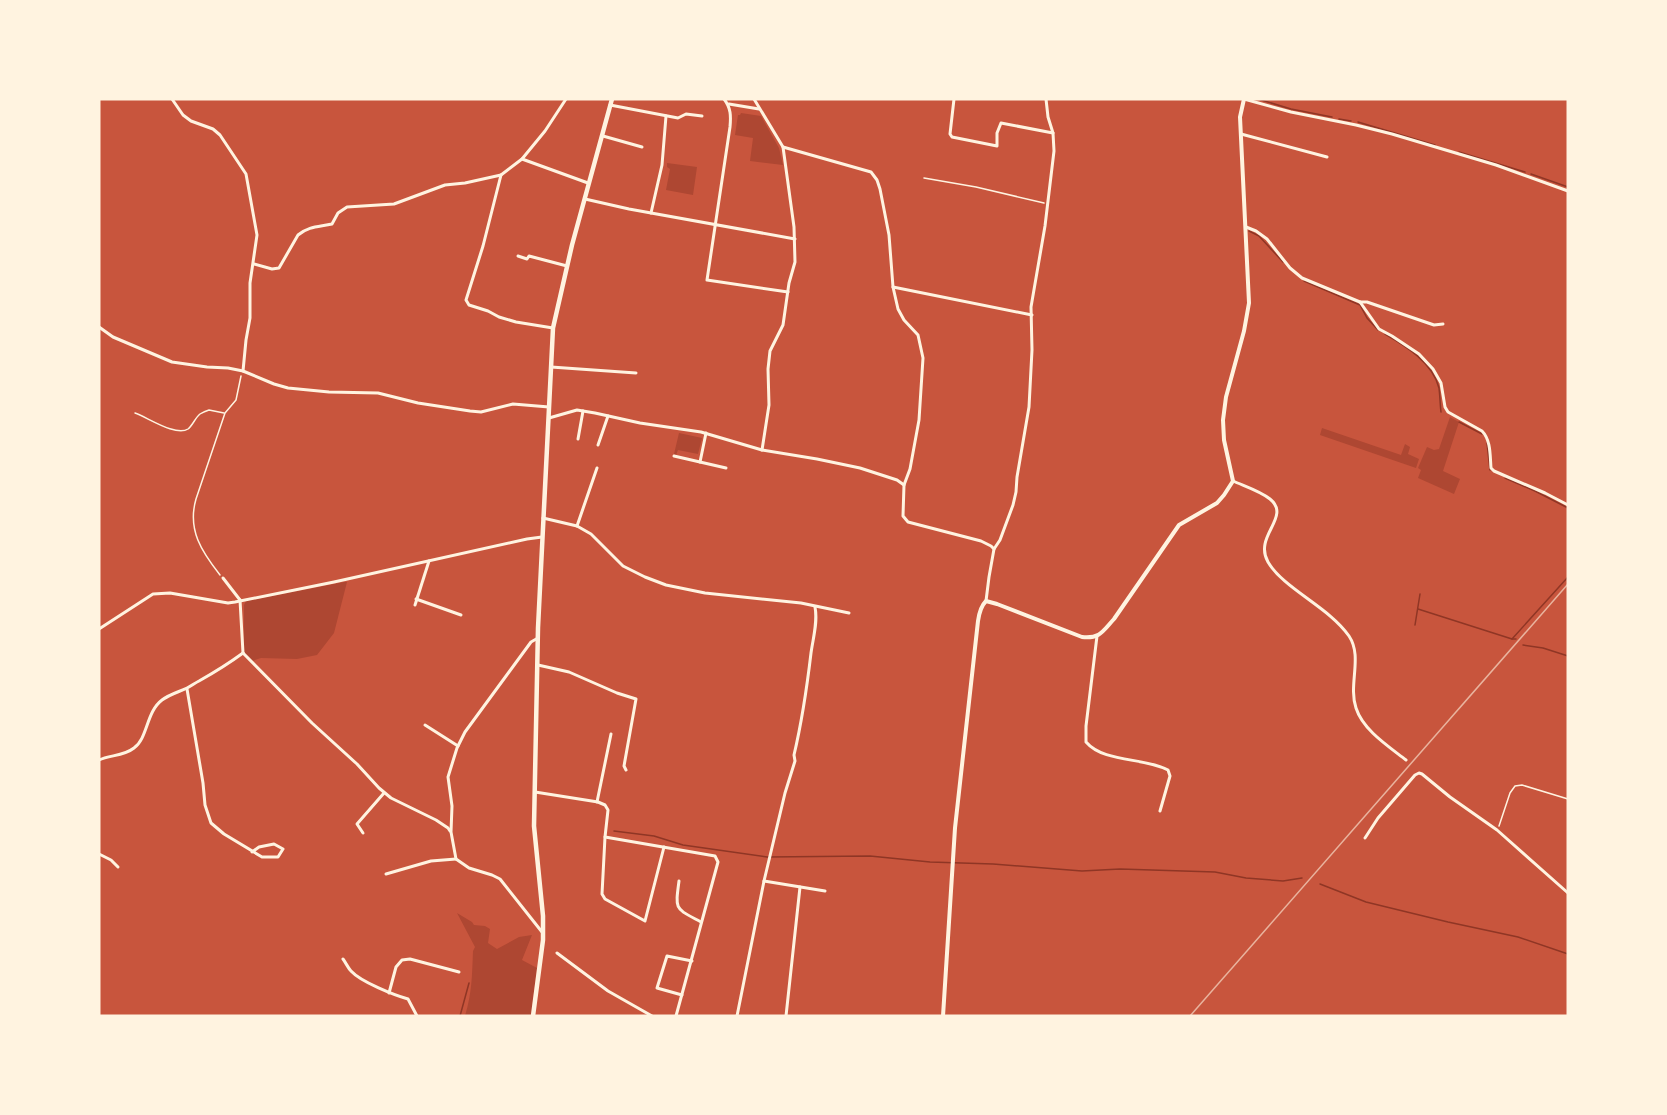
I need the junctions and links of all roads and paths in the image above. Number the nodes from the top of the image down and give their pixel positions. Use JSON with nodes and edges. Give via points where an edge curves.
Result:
{"nodes":[{"id":1,"x":172,"y":99,"type":"edge"},
{"id":2,"x":566,"y":99,"type":"edge"},
{"id":3,"x":612,"y":99,"type":"edge"},
{"id":4,"x":724,"y":99,"type":"edge"},
{"id":5,"x":754,"y":99,"type":"edge"},
{"id":6,"x":954,"y":99,"type":"edge"},
{"id":7,"x":1046,"y":99,"type":"edge"},
{"id":8,"x":1243,"y":99,"type":"edge"},
{"id":9,"x":728,"y":104,"type":"junction"},
{"id":10,"x":610,"y":105,"type":"junction"},
{"id":11,"x":759,"y":109,"type":"junction"},
{"id":12,"x":666,"y":116,"type":"junction"},
{"id":13,"x":702,"y":116,"type":"dead end"},
{"id":14,"x":1053,"y":133,"type":"junction"},
{"id":15,"x":1241,"y":134,"type":"junction"},
{"id":16,"x":602,"y":136,"type":"junction"},
{"id":17,"x":642,"y":147,"type":"dead end"},
{"id":18,"x":783,"y":147,"type":"junction"},
{"id":19,"x":1327,"y":157,"type":"dead end"},
{"id":20,"x":522,"y":159,"type":"junction"},
{"id":21,"x":501,"y":175,"type":"junction"},
{"id":22,"x":924,"y":178,"type":"dead end"},
{"id":23,"x":588,"y":183,"type":"junction"},
{"id":24,"x":1568,"y":191,"type":"edge"},
{"id":25,"x":584,"y":199,"type":"junction"},
{"id":26,"x":1047,"y":204,"type":"junction"},
{"id":27,"x":651,"y":213,"type":"junction"},
{"id":28,"x":715,"y":225,"type":"junction"},
{"id":29,"x":1246,"y":227,"type":"junction"},
{"id":30,"x":795,"y":239,"type":"junction"},
{"id":31,"x":518,"y":256,"type":"dead end"},
{"id":32,"x":254,"y":264,"type":"junction"},
{"id":33,"x":567,"y":266,"type":"junction"},
{"id":34,"x":893,"y":287,"type":"junction"},
{"id":35,"x":788,"y":292,"type":"junction"},
{"id":36,"x":1360,"y":302,"type":"junction"},
{"id":37,"x":1032,"y":315,"type":"junction"},
{"id":38,"x":1443,"y":324,"type":"dead end"},
{"id":39,"x":99,"y":327,"type":"edge"},
{"id":40,"x":553,"y":327,"type":"junction"},
{"id":41,"x":550,"y":367,"type":"junction"},
{"id":42,"x":243,"y":372,"type":"junction"},
{"id":43,"x":636,"y":373,"type":"dead end"},
{"id":44,"x":549,"y":407,"type":"junction"},
{"id":45,"x":584,"y":411,"type":"junction"},
{"id":46,"x":135,"y":413,"type":"dead end"},
{"id":47,"x":225,"y":413,"type":"junction"},
{"id":48,"x":608,"y":416,"type":"junction"},
{"id":49,"x":549,"y":418,"type":"junction"},
{"id":50,"x":706,"y":433,"type":"junction"},
{"id":51,"x":584,"y":437,"type":"dead end"},
{"id":52,"x":598,"y":445,"type":"dead end"},
{"id":53,"x":762,"y":450,"type":"junction"},
{"id":54,"x":674,"y":456,"type":"dead end"},
{"id":55,"x":700,"y":462,"type":"junction"},
{"id":56,"x":597,"y":468,"type":"dead end"},
{"id":57,"x":726,"y":468,"type":"dead end"},
{"id":58,"x":1233,"y":481,"type":"junction"},
{"id":59,"x":904,"y":485,"type":"junction"},
{"id":60,"x":1568,"y":505,"type":"edge"},
{"id":61,"x":543,"y":518,"type":"junction"},
{"id":62,"x":577,"y":526,"type":"junction"},
{"id":63,"x":542,"y":537,"type":"junction"},
{"id":64,"x":994,"y":549,"type":"junction"},
{"id":65,"x":429,"y":561,"type":"junction"},
{"id":66,"x":223,"y":578,"type":"joint"},
{"id":67,"x":416,"y":599,"type":"junction"},
{"id":68,"x":240,"y":600,"type":"junction"},
{"id":69,"x":986,"y":602,"type":"junction"},
{"id":70,"x":415,"y":605,"type":"dead end"},
{"id":71,"x":815,"y":607,"type":"junction"},
{"id":72,"x":849,"y":613,"type":"dead end"},
{"id":73,"x":461,"y":615,"type":"dead end"},
{"id":74,"x":99,"y":629,"type":"edge"},
{"id":75,"x":1097,"y":636,"type":"junction"},
{"id":76,"x":538,"y":638,"type":"junction"},
{"id":77,"x":243,"y":653,"type":"junction"},
{"id":78,"x":538,"y":665,"type":"junction"},
{"id":79,"x":186,"y":688,"type":"junction"},
{"id":80,"x":424,"y":725,"type":"dead end"},
{"id":81,"x":610,"y":734,"type":"dead end"},
{"id":82,"x":458,"y":746,"type":"junction"},
{"id":83,"x":99,"y":760,"type":"edge"},
{"id":84,"x":1406,"y":760,"type":"dead end"},
{"id":85,"x":626,"y":770,"type":"dead end"},
{"id":86,"x":535,"y":792,"type":"junction"},
{"id":87,"x":384,"y":793,"type":"junction"},
{"id":88,"x":1568,"y":799,"type":"edge"},
{"id":89,"x":597,"y":802,"type":"junction"},
{"id":90,"x":1160,"y":811,"type":"dead end"},
{"id":91,"x":1497,"y":830,"type":"junction"},
{"id":92,"x":451,"y":832,"type":"junction"},
{"id":93,"x":363,"y":833,"type":"dead end"},
{"id":94,"x":605,"y":837,"type":"junction"},
{"id":95,"x":1365,"y":838,"type":"dead end"},
{"id":96,"x":664,"y":847,"type":"junction"},
{"id":97,"x":252,"y":852,"type":"junction"},
{"id":98,"x":99,"y":854,"type":"edge"},
{"id":99,"x":456,"y":859,"type":"junction"},
{"id":100,"x":118,"y":867,"type":"dead end"},
{"id":101,"x":386,"y":874,"type":"dead end"},
{"id":102,"x":678,"y":881,"type":"dead end"},
{"id":103,"x":764,"y":881,"type":"junction"},
{"id":104,"x":800,"y":887,"type":"junction"},
{"id":105,"x":825,"y":891,"type":"dead end"},
{"id":106,"x":1568,"y":893,"type":"edge"},
{"id":107,"x":701,"y":922,"type":"junction"},
{"id":108,"x":543,"y":933,"type":"junction"},
{"id":109,"x":557,"y":953,"type":"dead end"},
{"id":110,"x":343,"y":959,"type":"dead end"},
{"id":111,"x":692,"y":961,"type":"junction"},
{"id":112,"x":459,"y":972,"type":"dead end"},
{"id":113,"x":388,"y":993,"type":"junction"},
{"id":114,"x":682,"y":995,"type":"junction"},
{"id":115,"x":417,"y":1016,"type":"edge"},
{"id":116,"x":533,"y":1016,"type":"edge"},
{"id":117,"x":652,"y":1016,"type":"edge"},
{"id":118,"x":676,"y":1016,"type":"edge"},
{"id":119,"x":737,"y":1016,"type":"edge"},
{"id":120,"x":786,"y":1016,"type":"edge"},
{"id":121,"x":944,"y":1016,"type":"edge"}],
"edges":[{"from":1,"to":32,"type":"street","via":[[183,115],[220,135],[246,174],[257,235]]},
{"from":2,"to":20,"type":"street"},
{"from":3,"to":10,"type":"main road"},
{"from":4,"to":9,"type":"street"},
{"from":5,"to":11,"type":"street"},
{"from":6,"to":14,"type":"street","via":[[952,137],[997,146],[996,133],[1001,123]]},
{"from":7,"to":14,"type":"street"},
{"from":8,"to":15,"type":"street"},
{"from":8,"to":24,"type":"street","via":[[1392,134]]},
{"from":9,"to":11,"type":"street"},
{"from":9,"to":28,"type":"street","via":[[730,127]]},
{"from":10,"to":12,"type":"street"},
{"from":10,"to":16,"type":"main road"},
{"from":11,"to":18,"type":"street"},
{"from":12,"to":13,"type":"street"},
{"from":12,"to":27,"type":"street","via":[[662,165]]},
{"from":14,"to":26,"type":"street"},
{"from":15,"to":19,"type":"street"},
{"from":15,"to":29,"type":"street"},
{"from":16,"to":17,"type":"street"},
{"from":16,"to":23,"type":"main road"},
{"from":18,"to":30,"type":"street"},
{"from":18,"to":34,"type":"street","via":[[871,172],[878,180],[889,235]]},
{"from":20,"to":21,"type":"street"},
{"from":20,"to":23,"type":"street"},
{"from":21,"to":32,"type":"street","via":[[445,185],[394,204],[347,207],[332,224],[316,226],[298,236],[279,268]]},
{"from":21,"to":40,"type":"street","via":[[467,303],[516,322]]},
{"from":22,"to":26,"type":"path"},
{"from":23,"to":25,"type":"main road"},
{"from":25,"to":27,"type":"street"},
{"from":25,"to":33,"type":"main road"},
{"from":26,"to":37,"type":"street"},
{"from":27,"to":28,"type":"street"},
{"from":28,"to":30,"type":"street"},
{"from":28,"to":35,"type":"street","via":[[706,280]]},
{"from":29,"to":36,"type":"street","via":[[1267,239],[1302,278]]},
{"from":29,"to":58,"type":"street","via":[[1249,303],[1223,420]]},
{"from":30,"to":35,"type":"street","via":[[795,262]]},
{"from":31,"to":33,"type":"street"},
{"from":32,"to":42,"type":"street"},
{"from":33,"to":40,"type":"main road"},
{"from":34,"to":37,"type":"street"},
{"from":34,"to":59,"type":"street","via":[[899,313],[918,335],[923,358],[918,430]]},
{"from":35,"to":53,"type":"street","via":[[783,326],[770,351],[769,405]]},
{"from":36,"to":38,"type":"street","via":[[1434,325]]},
{"from":36,"to":60,"type":"street","via":[[1379,329],[1428,362],[1441,383],[1448,412],[1486,434],[1494,471]]},
{"from":37,"to":64,"type":"street","via":[[1029,407],[1016,492]]},
{"from":39,"to":42,"type":"street","via":[[172,362]]},
{"from":40,"to":41,"type":"main road"},
{"from":41,"to":43,"type":"street"},
{"from":41,"to":44,"type":"main road"},
{"from":42,"to":44,"type":"street","via":[[288,388],[378,393],[470,411],[513,404]]},
{"from":42,"to":47,"type":"path","via":[[237,400]]},
{"from":44,"to":49,"type":"main road"},
{"from":45,"to":48,"type":"street"},
{"from":45,"to":49,"type":"street"},
{"from":45,"to":51,"type":"street","via":[[578,437]]},
{"from":46,"to":47,"type":"path","via":[[183,431],[209,410]]},
{"from":47,"to":66,"type":"path","via":[[193,514],[201,549]]},
{"from":48,"to":50,"type":"street"},
{"from":48,"to":52,"type":"street"},
{"from":49,"to":61,"type":"main road"},
{"from":50,"to":53,"type":"street"},
{"from":50,"to":55,"type":"street"},
{"from":53,"to":59,"type":"street","via":[[860,468]]},
{"from":54,"to":55,"type":"street"},
{"from":55,"to":57,"type":"street"},
{"from":56,"to":62,"type":"street"},
{"from":58,"to":75,"type":"street","via":[[1217,503],[1179,525],[1114,619]]},
{"from":58,"to":84,"type":"street","via":[[1269,498],[1278,509],[1265,539],[1266,558],[1278,574],[1348,634],[1355,654],[1353,698],[1359,717]]},
{"from":59,"to":64,"type":"street","via":[[902,510],[908,522],[981,541]]},
{"from":61,"to":62,"type":"street"},
{"from":61,"to":63,"type":"main road"},
{"from":62,"to":71,"type":"street","via":[[591,534],[622,566],[645,578],[705,593]]},
{"from":63,"to":65,"type":"street"},
{"from":63,"to":76,"type":"main road"},
{"from":64,"to":69,"type":"street"},
{"from":65,"to":67,"type":"street"},
{"from":65,"to":68,"type":"street"},
{"from":66,"to":68,"type":"street"},
{"from":67,"to":70,"type":"street"},
{"from":67,"to":73,"type":"street"},
{"from":68,"to":74,"type":"street","via":[[228,603],[170,593],[153,594]]},
{"from":68,"to":77,"type":"street"},
{"from":69,"to":75,"type":"street","via":[[1082,636]]},
{"from":69,"to":121,"type":"street","via":[[978,621],[955,828]]},
{"from":71,"to":72,"type":"street"},
{"from":71,"to":103,"type":"street","via":[[795,760]]},
{"from":75,"to":90,"type":"street","via":[[1086,742],[1101,753],[1168,770],[1170,776]]},
{"from":76,"to":78,"type":"main road"},
{"from":76,"to":82,"type":"street","via":[[531,642]]},
{"from":77,"to":79,"type":"street"},
{"from":77,"to":87,"type":"street"},
{"from":78,"to":85,"type":"street","via":[[569,672],[636,699]]},
{"from":78,"to":86,"type":"main road"},
{"from":79,"to":83,"type":"street","via":[[160,701],[136,747]]},
{"from":79,"to":97,"type":"street","via":[[211,823]]},
{"from":80,"to":82,"type":"street"},
{"from":81,"to":89,"type":"street"},
{"from":82,"to":92,"type":"street","via":[[448,777]]},
{"from":86,"to":89,"type":"street"},
{"from":86,"to":108,"type":"main road","via":[[534,833]]},
{"from":87,"to":92,"type":"street"},
{"from":87,"to":93,"type":"street","via":[[357,824]]},
{"from":88,"to":91,"type":"path","via":[[1515,786]]},
{"from":89,"to":94,"type":"street","via":[[607,807]]},
{"from":91,"to":95,"type":"street","via":[[1419,773]]},
{"from":91,"to":106,"type":"street"},
{"from":92,"to":99,"type":"street"},
{"from":94,"to":96,"type":"street"},
{"from":94,"to":96,"type":"street","via":[[602,894],[645,921]]},
{"from":96,"to":107,"type":"street","via":[[718,859]]},
{"from":97,"to":97,"type":"street","via":[[262,857],[278,857],[283,849],[274,844]]},
{"from":98,"to":100,"type":"street"},
{"from":99,"to":101,"type":"street","via":[[432,861]]},
{"from":99,"to":108,"type":"street","via":[[500,879]]},
{"from":102,"to":107,"type":"street","via":[[678,909]]},
{"from":103,"to":104,"type":"street"},
{"from":103,"to":119,"type":"street"},
{"from":104,"to":105,"type":"street"},
{"from":104,"to":120,"type":"street"},
{"from":107,"to":111,"type":"street"},
{"from":108,"to":116,"type":"main road"},
{"from":109,"to":117,"type":"street","via":[[608,991]]},
{"from":110,"to":113,"type":"street","via":[[356,975]]},
{"from":111,"to":114,"type":"street"},
{"from":111,"to":114,"type":"street","via":[[667,956],[657,988]]},
{"from":112,"to":113,"type":"street","via":[[402,960],[396,966]]},
{"from":113,"to":115,"type":"street","via":[[408,999]]},
{"from":114,"to":118,"type":"street"}]}
